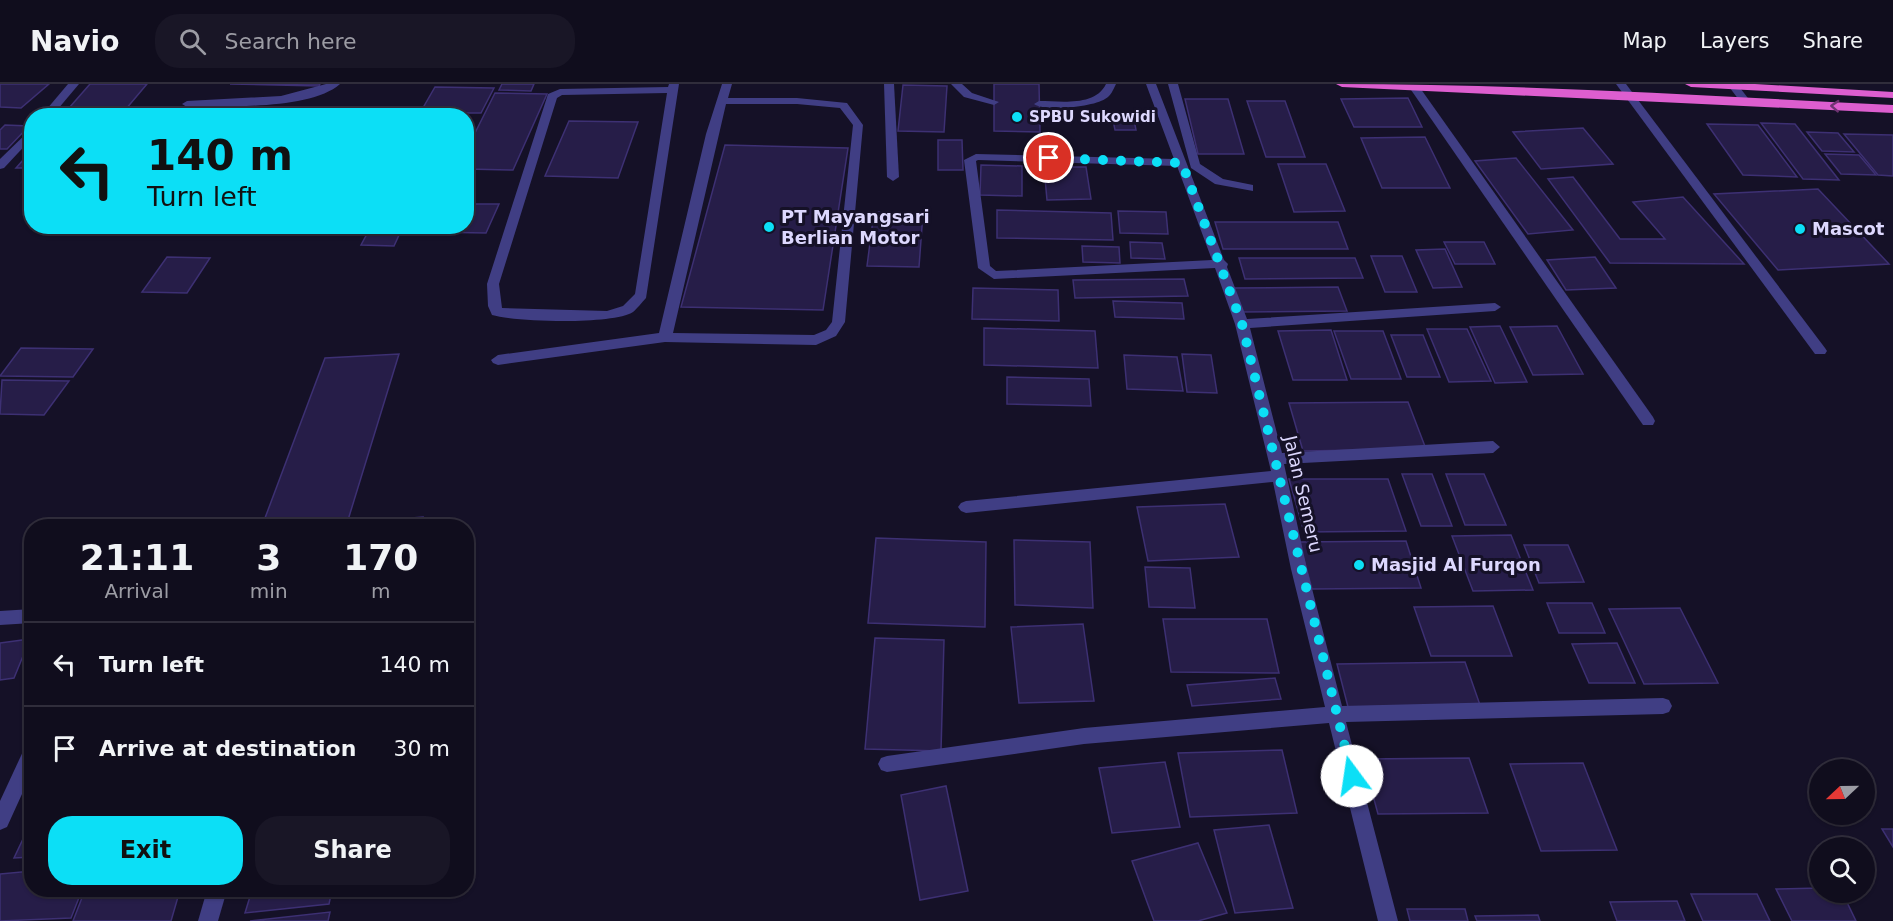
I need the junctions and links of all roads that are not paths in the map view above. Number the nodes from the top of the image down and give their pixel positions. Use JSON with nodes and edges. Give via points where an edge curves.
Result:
{"nodes":[{"id":1,"x":74,"y":84,"type":"edge"},
{"id":2,"x":335,"y":84,"type":"edge"},
{"id":3,"x":727,"y":84,"type":"edge"},
{"id":4,"x":889,"y":84,"type":"edge"},
{"id":5,"x":956,"y":84,"type":"edge"},
{"id":6,"x":1111,"y":84,"type":"edge"},
{"id":7,"x":1152,"y":84,"type":"edge"},
{"id":8,"x":1173,"y":84,"type":"edge"},
{"id":9,"x":1342,"y":84,"type":"edge"},
{"id":10,"x":1621,"y":84,"type":"edge"},
{"id":11,"x":1691,"y":84,"type":"edge"},
{"id":12,"x":1733,"y":85,"type":"edge"},
{"id":13,"x":673,"y":87,"type":"edge"},
{"id":14,"x":1414,"y":87,"type":"junction"},
{"id":15,"x":1629,"y":94,"type":"junction"},
{"id":16,"x":1893,"y":95,"type":"edge"},
{"id":17,"x":721,"y":101,"type":"junction"},
{"id":18,"x":994,"y":102,"type":"dead end"},
{"id":19,"x":1746,"y":102,"type":"junction"},
{"id":20,"x":187,"y":104,"type":"dead end"},
{"id":21,"x":1039,"y":104,"type":"dead end"},
{"id":22,"x":53,"y":108,"type":"edge"},
{"id":23,"x":1893,"y":110,"type":"edge"},
{"id":24,"x":24,"y":140,"type":"edge"},
{"id":25,"x":1182,"y":163,"type":"junction"},
{"id":26,"x":0,"y":166,"type":"edge"},
{"id":27,"x":893,"y":177,"type":"dead end"},
{"id":28,"x":1249,"y":188,"type":"dead end"},
{"id":29,"x":1222,"y":264,"type":"junction"},
{"id":30,"x":1495,"y":307,"type":"dead end"},
{"id":31,"x":1242,"y":324,"type":"junction"},
{"id":32,"x":665,"y":337,"type":"junction"},
{"id":33,"x":1820,"y":351,"type":"dead end"},
{"id":34,"x":498,"y":360,"type":"dead end"},
{"id":35,"x":1648,"y":421,"type":"dead end"},
{"id":36,"x":1493,"y":447,"type":"dead end"},
{"id":37,"x":1276,"y":459,"type":"junction"},
{"id":38,"x":1279,"y":476,"type":"junction"},
{"id":39,"x":966,"y":507,"type":"dead end"},
{"id":40,"x":24,"y":616,"type":"edge"},
{"id":41,"x":0,"y":618,"type":"edge"},
{"id":42,"x":1664,"y":706,"type":"dead end"},
{"id":43,"x":1336,"y":714,"type":"junction"},
{"id":44,"x":887,"y":764,"type":"dead end"},
{"id":45,"x":24,"y":768,"type":"edge"},
{"id":46,"x":0,"y":821,"type":"edge"},
{"id":47,"x":215,"y":897,"type":"edge"},
{"id":48,"x":208,"y":921,"type":"edge"},
{"id":49,"x":1388,"y":921,"type":"edge"}],
"edges":[{"from":1,"to":22,"type":"street"},
{"from":2,"to":20,"type":"street","via":[[282,98]]},
{"from":3,"to":17,"type":"street"},
{"from":4,"to":27,"type":"street"},
{"from":5,"to":18,"type":"street","via":[[968,95]]},
{"from":6,"to":21,"type":"street","via":[[1104,97],[1091,101]]},
{"from":7,"to":25,"type":"street","name":"Jalan Semeru"},
{"from":8,"to":28,"type":"street","via":[[1195,166],[1219,182]]},
{"from":9,"to":14,"type":"highway"},
{"from":10,"to":15,"type":"street"},
{"from":11,"to":12,"type":"highway"},
{"from":12,"to":16,"type":"highway"},
{"from":12,"to":19,"type":"street"},
{"from":13,"to":13,"type":"street","via":[[641,295],[628,309],[607,315],[497,312],[493,284],[552,96],[560,92]]},
{"from":14,"to":15,"type":"highway"},
{"from":14,"to":35,"type":"street"},
{"from":15,"to":19,"type":"highway"},
{"from":15,"to":33,"type":"street"},
{"from":17,"to":32,"type":"street"},
{"from":17,"to":32,"type":"street","via":[[843,105],[854,116],[858,125],[838,321],[831,333],[816,340]]},
{"from":23,"to":19,"type":"highway","one_way":true},
{"from":24,"to":26,"type":"street"},
{"from":25,"to":29,"type":"street","name":"Jalan Semeru"},
{"from":25,"to":29,"type":"street","via":[[976,157],[970,160],[984,268],[994,275]]},
{"from":29,"to":31,"type":"street","name":"Jalan Semeru"},
{"from":30,"to":31,"type":"street"},
{"from":31,"to":37,"type":"street","name":"Jalan Semeru"},
{"from":32,"to":34,"type":"street"},
{"from":36,"to":37,"type":"street"},
{"from":37,"to":38,"type":"street","name":"Jalan Semeru"},
{"from":38,"to":39,"type":"street"},
{"from":38,"to":43,"type":"street","name":"Jalan Semeru"},
{"from":40,"to":41,"type":"street"},
{"from":42,"to":43,"type":"street"},
{"from":43,"to":44,"type":"street","via":[[1084,736]]},
{"from":43,"to":49,"type":"street","name":"Jalan Semeru"},
{"from":45,"to":46,"type":"street"},
{"from":47,"to":48,"type":"street"}]}
